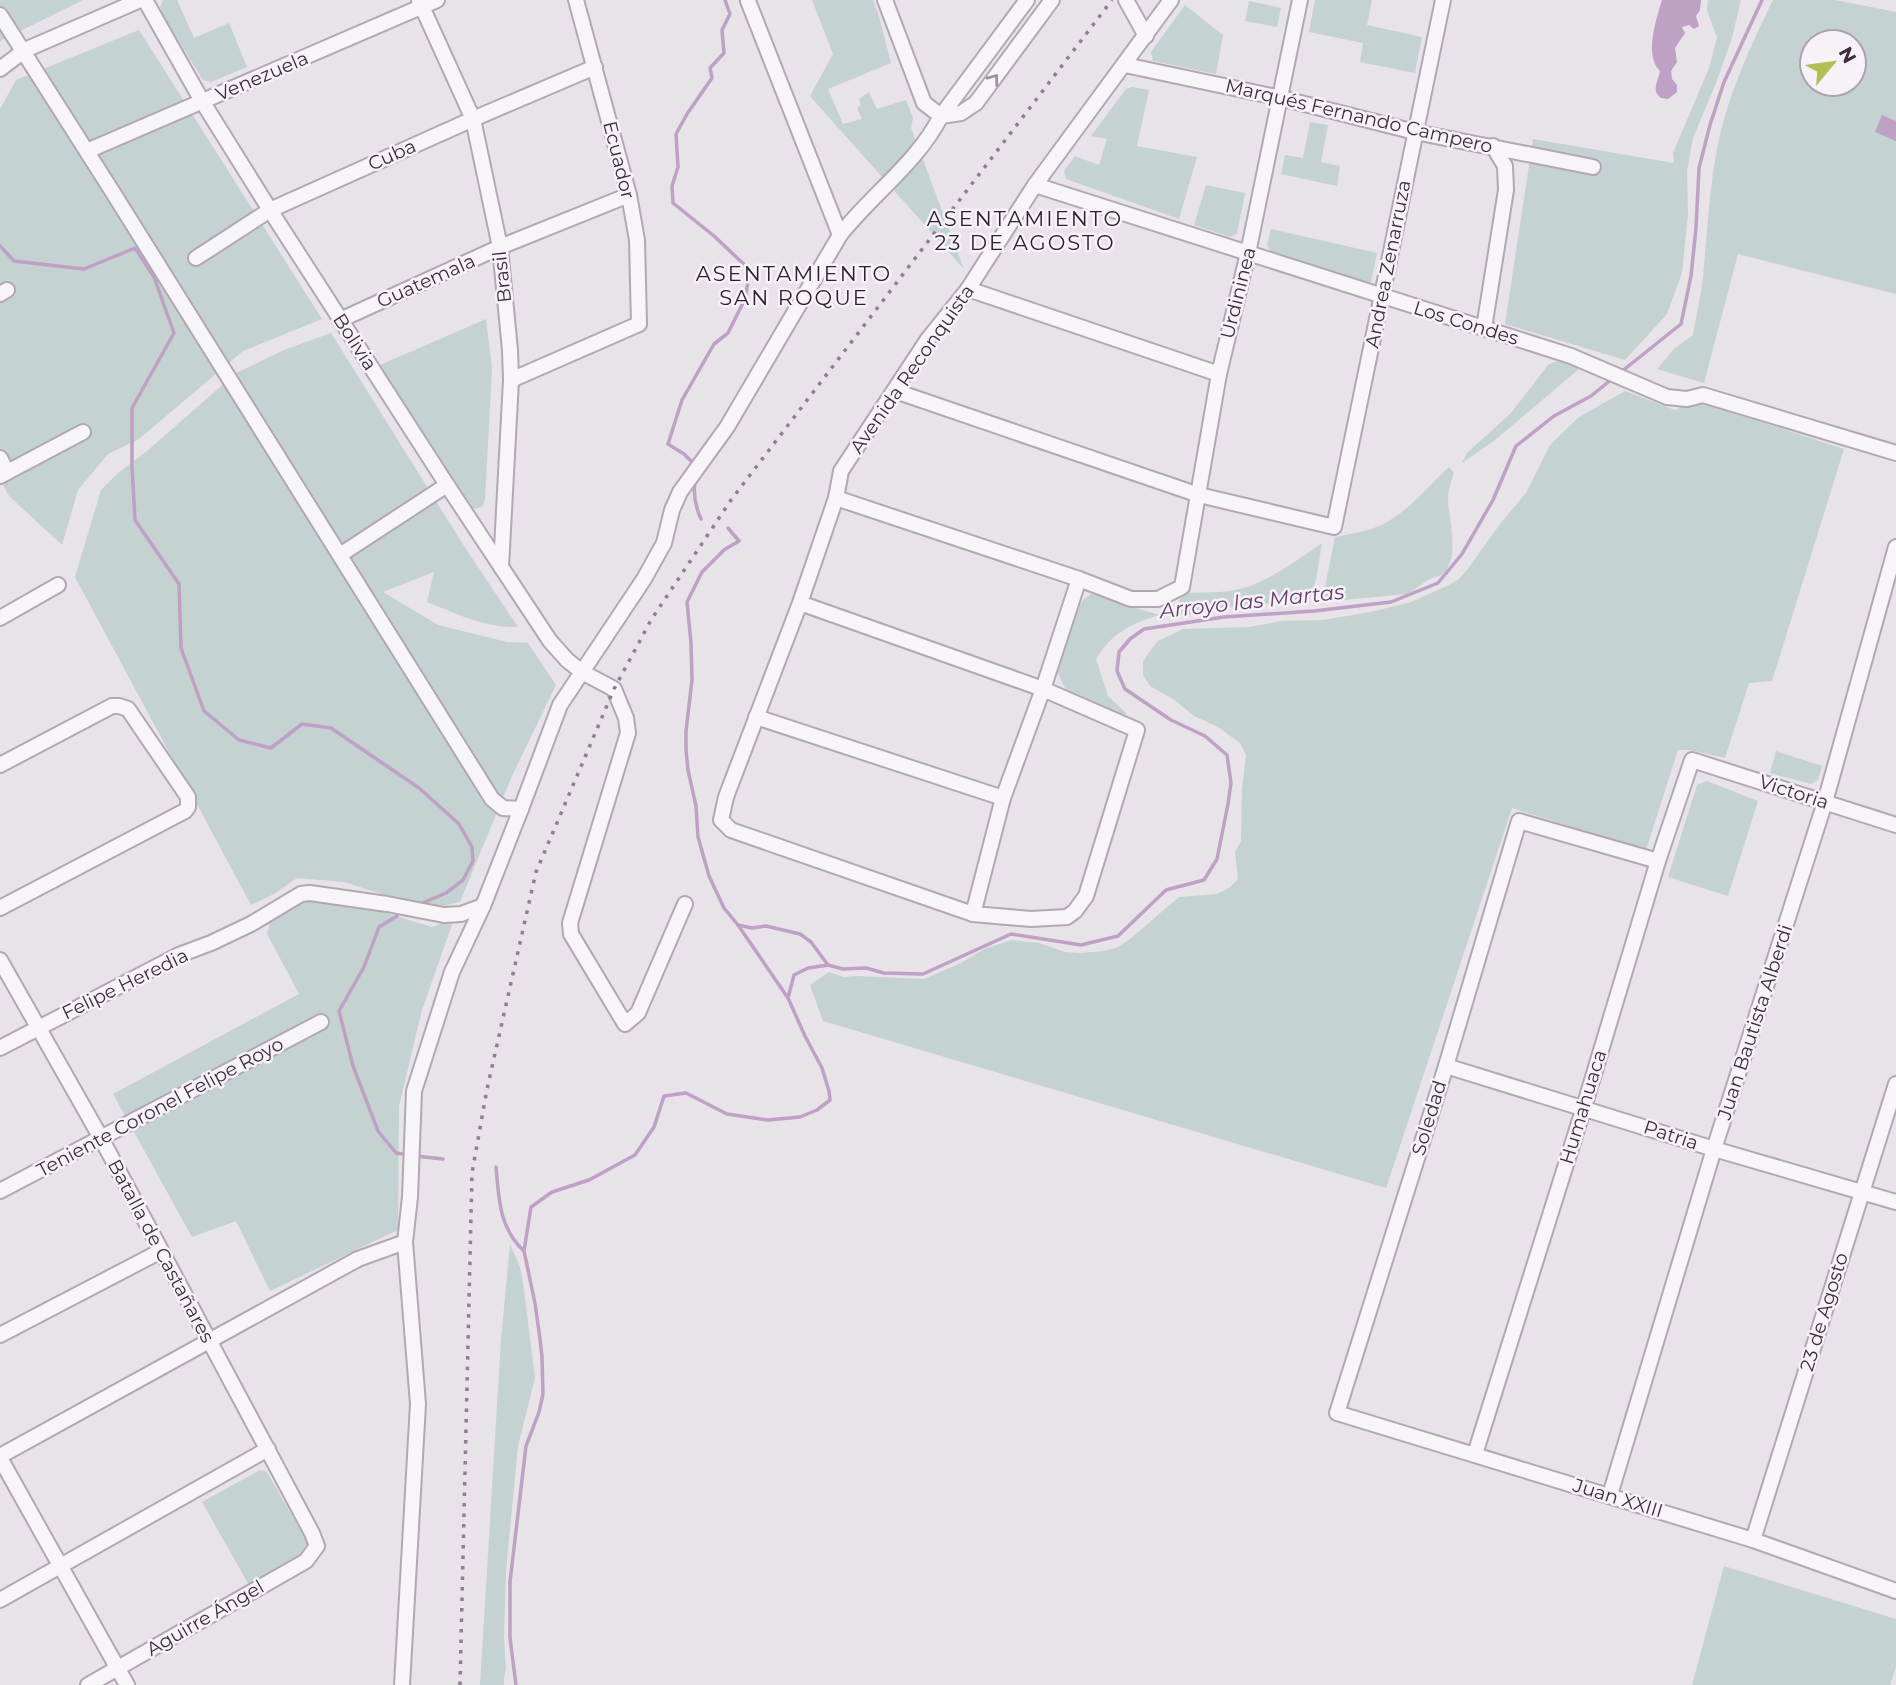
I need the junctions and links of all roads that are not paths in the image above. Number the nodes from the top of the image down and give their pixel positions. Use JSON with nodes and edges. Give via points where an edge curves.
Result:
{"nodes":[{"id":1,"x":142,"y":0,"type":"edge"},
{"id":2,"x":437,"y":0,"type":"edge"},
{"id":3,"x":576,"y":0,"type":"edge"},
{"id":4,"x":885,"y":0,"type":"edge"},
{"id":5,"x":1027,"y":0,"type":"edge"},
{"id":6,"x":1052,"y":0,"type":"edge"},
{"id":7,"x":1126,"y":0,"type":"edge"},
{"id":8,"x":1171,"y":0,"type":"edge"},
{"id":9,"x":1300,"y":0,"type":"edge"},
{"id":10,"x":1443,"y":0,"type":"edge"},
{"id":11,"x":748,"y":1,"type":"edge"},
{"id":12,"x":421,"y":3,"type":"edge"},
{"id":13,"x":0,"y":15,"type":"edge"},
{"id":14,"x":1146,"y":36,"type":"junction"},
{"id":15,"x":23,"y":51,"type":"junction"},
{"id":16,"x":1125,"y":65,"type":"junction"},
{"id":17,"x":595,"y":67,"type":"junction"},
{"id":18,"x":0,"y":69,"type":"edge"},
{"id":19,"x":1281,"y":98,"type":"junction"},
{"id":20,"x":202,"y":101,"type":"junction"},
{"id":21,"x":941,"y":116,"type":"junction"},
{"id":22,"x":473,"y":119,"type":"junction"},
{"id":23,"x":1415,"y":132,"type":"junction"},
{"id":24,"x":1493,"y":146,"type":"junction"},
{"id":25,"x":87,"y":151,"type":"junction"},
{"id":26,"x":1593,"y":167,"type":"dead end"},
{"id":27,"x":1035,"y":185,"type":"junction"},
{"id":28,"x":629,"y":195,"type":"junction"},
{"id":29,"x":270,"y":210,"type":"junction"},
{"id":30,"x":840,"y":235,"type":"junction"},
{"id":31,"x":500,"y":247,"type":"junction"},
{"id":32,"x":1248,"y":253,"type":"junction"},
{"id":33,"x":196,"y":258,"type":"dead end"},
{"id":34,"x":968,"y":289,"type":"junction"},
{"id":35,"x":1382,"y":296,"type":"junction"},
{"id":36,"x":340,"y":320,"type":"junction"},
{"id":37,"x":1483,"y":328,"type":"junction"},
{"id":38,"x":1219,"y":374,"type":"junction"},
{"id":39,"x":511,"y":380,"type":"junction"},
{"id":40,"x":895,"y":391,"type":"junction"},
{"id":41,"x":83,"y":432,"type":"dead end"},
{"id":42,"x":1896,"y":453,"type":"edge"},
{"id":43,"x":0,"y":458,"type":"edge"},
{"id":44,"x":4,"y":474,"type":"edge"},
{"id":45,"x":447,"y":485,"type":"junction"},
{"id":46,"x":1199,"y":495,"type":"junction"},
{"id":47,"x":836,"y":498,"type":"junction"},
{"id":48,"x":1896,"y":547,"type":"edge"},
{"id":49,"x":343,"y":553,"type":"dead end"},
{"id":50,"x":501,"y":567,"type":"junction"},
{"id":51,"x":1079,"y":579,"type":"junction"},
{"id":52,"x":58,"y":585,"type":"dead end"},
{"id":53,"x":800,"y":603,"type":"junction"},
{"id":54,"x":0,"y":618,"type":"edge"},
{"id":55,"x":582,"y":672,"type":"junction"},
{"id":56,"x":1043,"y":689,"type":"junction"},
{"id":57,"x":756,"y":717,"type":"junction"},
{"id":58,"x":1692,"y":760,"type":"joint"},
{"id":59,"x":0,"y":765,"type":"edge"},
{"id":60,"x":1003,"y":798,"type":"junction"},
{"id":61,"x":1825,"y":802,"type":"junction"},
{"id":62,"x":522,"y":809,"type":"junction"},
{"id":63,"x":1896,"y":825,"type":"edge"},
{"id":64,"x":1658,"y":861,"type":"junction"},
{"id":65,"x":685,"y":904,"type":"dead end"},
{"id":66,"x":483,"y":906,"type":"junction"},
{"id":67,"x":0,"y":908,"type":"edge"},
{"id":68,"x":972,"y":914,"type":"junction"},
{"id":69,"x":0,"y":960,"type":"edge"},
{"id":70,"x":320,"y":1022,"type":"dead end"},
{"id":71,"x":37,"y":1027,"type":"junction"},
{"id":72,"x":0,"y":1048,"type":"edge"},
{"id":73,"x":1446,"y":1066,"type":"junction"},
{"id":74,"x":1896,"y":1084,"type":"edge"},
{"id":75,"x":1584,"y":1107,"type":"junction"},
{"id":76,"x":101,"y":1138,"type":"junction"},
{"id":77,"x":1714,"y":1149,"type":"junction"},
{"id":78,"x":0,"y":1191,"type":"edge"},
{"id":79,"x":1861,"y":1193,"type":"junction"},
{"id":80,"x":1896,"y":1202,"type":"edge"},
{"id":81,"x":405,"y":1242,"type":"junction"},
{"id":82,"x":162,"y":1251,"type":"junction"},
{"id":83,"x":0,"y":1335,"type":"edge"},
{"id":84,"x":209,"y":1340,"type":"junction"},
{"id":85,"x":1337,"y":1413,"type":"joint"},
{"id":86,"x":268,"y":1450,"type":"junction"},
{"id":87,"x":1475,"y":1454,"type":"junction"},
{"id":88,"x":0,"y":1457,"type":"edge"},
{"id":89,"x":1609,"y":1495,"type":"junction"},
{"id":90,"x":1753,"y":1540,"type":"junction"},
{"id":91,"x":317,"y":1546,"type":"joint"},
{"id":92,"x":61,"y":1567,"type":"junction"},
{"id":93,"x":1896,"y":1591,"type":"edge"},
{"id":94,"x":0,"y":1600,"type":"edge"},
{"id":95,"x":117,"y":1669,"type":"junction"},
{"id":96,"x":88,"y":1685,"type":"edge"},
{"id":97,"x":127,"y":1685,"type":"edge"},
{"id":98,"x":402,"y":1685,"type":"edge"}],
"edges":[{"from":1,"to":15,"type":"street"},
{"from":1,"to":20,"type":"street","name":"Bolivia"},
{"from":2,"to":12,"type":"street","name":"Venezuela"},
{"from":3,"to":17,"type":"street","name":"Ecuador"},
{"from":4,"to":21,"type":"street","via":[[924,103]]},
{"from":5,"to":21,"type":"street"},
{"from":21,"to":6,"type":"street","one_way":true,"via":[[961,113],[975,103]]},
{"from":7,"to":14,"type":"street"},
{"from":8,"to":14,"type":"street","name":"Avenida Reconquista"},
{"from":9,"to":19,"type":"street","name":"Urdininea"},
{"from":10,"to":23,"type":"street","name":"Andrea Zenarruza"},
{"from":11,"to":30,"type":"street"},
{"from":12,"to":20,"type":"street","name":"Venezuela"},
{"from":12,"to":22,"type":"street","name":"Brasil"},
{"from":13,"to":15,"type":"street"},
{"from":14,"to":16,"type":"street","name":"Avenida Reconquista"},
{"from":15,"to":18,"type":"street"},
{"from":15,"to":25,"type":"street"},
{"from":16,"to":19,"type":"street","name":"Marqués Fernando Campero"},
{"from":16,"to":27,"type":"street","name":"Avenida Reconquista"},
{"from":17,"to":22,"type":"street","name":"Cuba"},
{"from":17,"to":28,"type":"street","name":"Ecuador"},
{"from":19,"to":23,"type":"street","name":"Marqués Fernando Campero"},
{"from":19,"to":32,"type":"street","name":"Urdininea"},
{"from":20,"to":25,"type":"street","name":"Venezuela"},
{"from":20,"to":29,"type":"street","name":"Bolivia"},
{"from":21,"to":30,"type":"street","via":[[900,171]]},
{"from":22,"to":29,"type":"street","name":"Cuba"},
{"from":22,"to":31,"type":"street","name":"Brasil"},
{"from":23,"to":24,"type":"street","name":"Marqués Fernando Campero"},
{"from":23,"to":35,"type":"street","name":"Andrea Zenarruza"},
{"from":24,"to":26,"type":"street","name":"Marqués Fernando Campero"},
{"from":24,"to":37,"type":"street","via":[[1505,166],[1506,190]]},
{"from":25,"to":62,"type":"street","via":[[492,799],[503,808]]},
{"from":27,"to":32,"type":"street","name":"Los Condes"},
{"from":27,"to":34,"type":"street","name":"Avenida Reconquista"},
{"from":28,"to":31,"type":"street","name":"Guatemala"},
{"from":28,"to":39,"type":"street","name":"Ecuador","via":[[637,240],[639,324]]},
{"from":29,"to":33,"type":"street","name":"Cuba"},
{"from":29,"to":36,"type":"street","name":"Bolivia"},
{"from":30,"to":55,"type":"street","via":[[726,427],[680,492],[664,543]]},
{"from":31,"to":36,"type":"street","name":"Guatemala"},
{"from":31,"to":39,"type":"street","name":"Brasil"},
{"from":32,"to":35,"type":"street","name":"Los Condes"},
{"from":32,"to":38,"type":"street","name":"Urdininea"},
{"from":34,"to":38,"type":"street"},
{"from":34,"to":40,"type":"street","name":"Avenida Reconquista"},
{"from":35,"to":37,"type":"street","name":"Los Condes"},
{"from":35,"to":46,"type":"street","name":"Andrea Zenarruza","via":[[1334,527]]},
{"from":36,"to":45,"type":"street","name":"Bolivia"},
{"from":37,"to":42,"type":"street","name":"Los Condes","via":[[1571,356],[1667,397],[1703,395]]},
{"from":38,"to":46,"type":"street","name":"Urdininea"},
{"from":39,"to":50,"type":"street","name":"Brasil"},
{"from":40,"to":46,"type":"street"},
{"from":40,"to":47,"type":"street","name":"Avenida Reconquista","via":[[841,471]]},
{"from":41,"to":44,"type":"street"},
{"from":43,"to":44,"type":"street"},
{"from":45,"to":49,"type":"street"},
{"from":45,"to":50,"type":"street","name":"Bolivia"},
{"from":46,"to":51,"type":"street","name":"Urdininea","via":[[1182,587],[1158,599],[1131,599]]},
{"from":47,"to":51,"type":"street"},
{"from":47,"to":53,"type":"street","name":"Avenida Reconquista"},
{"from":48,"to":61,"type":"street","name":"Juan Bautista Alberdi"},
{"from":50,"to":55,"type":"street","name":"Bolivia","via":[[550,641]]},
{"from":51,"to":56,"type":"street"},
{"from":52,"to":54,"type":"street"},
{"from":53,"to":56,"type":"street"},
{"from":53,"to":57,"type":"street","name":"Avenida Reconquista"},
{"from":55,"to":62,"type":"street","via":[[559,705]]},
{"from":55,"to":65,"type":"street","name":"Bolivia","via":[[614,690],[628,733],[570,923],[571,934],[625,1024],[638,1013]]},
{"from":56,"to":60,"type":"street"},
{"from":56,"to":68,"type":"street","via":[[1137,730],[1086,897],[1067,917]]},
{"from":57,"to":60,"type":"street"},
{"from":57,"to":68,"type":"street","name":"Avenida Reconquista","via":[[726,797],[721,820],[731,830]]},
{"from":58,"to":61,"type":"street","name":"Victoria"},
{"from":58,"to":64,"type":"street","name":"Humahuaca"},
{"from":59,"to":67,"type":"street","via":[[119,706],[128,709],[188,797],[185,811]]},
{"from":60,"to":68,"type":"street"},
{"from":61,"to":63,"type":"street","name":"Victoria"},
{"from":61,"to":77,"type":"street","name":"Juan Bautista Alberdi"},
{"from":62,"to":66,"type":"street"},
{"from":64,"to":73,"type":"street","name":"Soledad","via":[[1519,821]]},
{"from":64,"to":75,"type":"street","name":"Humahuaca"},
{"from":66,"to":71,"type":"street","name":"Felipe Heredia","via":[[461,915],[444,915],[301,894],[251,924]]},
{"from":66,"to":81,"type":"street","via":[[452,972],[414,1091]]},
{"from":69,"to":71,"type":"street","name":"Batalla de Castañares"},
{"from":70,"to":76,"type":"street","name":"Teniente Coronel Felipe Royo"},
{"from":71,"to":72,"type":"street","name":"Felipe Heredia"},
{"from":71,"to":76,"type":"street","name":"Batalla de Castañares"},
{"from":73,"to":75,"type":"street","name":"Patria"},
{"from":73,"to":85,"type":"street","name":"Soledad"},
{"from":74,"to":79,"type":"street","name":"23 de Agosto"},
{"from":75,"to":77,"type":"street","name":"Patria"},
{"from":75,"to":87,"type":"street","name":"Humahuaca"},
{"from":76,"to":78,"type":"street","name":"Teniente Coronel Felipe Royo"},
{"from":76,"to":82,"type":"street","name":"Batalla de Castañares"},
{"from":77,"to":79,"type":"street","name":"Patria"},
{"from":77,"to":89,"type":"street","name":"Juan Bautista Alberdi"},
{"from":79,"to":80,"type":"street","name":"Patria"},
{"from":79,"to":90,"type":"street","name":"23 de Agosto"},
{"from":81,"to":84,"type":"street","via":[[358,1259]]},
{"from":81,"to":98,"type":"street","via":[[418,1404]]},
{"from":82,"to":83,"type":"street"},
{"from":82,"to":84,"type":"street","name":"Batalla de Castañares"},
{"from":84,"to":86,"type":"street","name":"Batalla de Castañares"},
{"from":84,"to":88,"type":"street"},
{"from":85,"to":87,"type":"street","name":"Juan XXIII"},
{"from":86,"to":91,"type":"street","name":"Batalla de Castañares"},
{"from":86,"to":92,"type":"street"},
{"from":87,"to":89,"type":"street","name":"Juan XXIII"},
{"from":88,"to":92,"type":"street"},
{"from":89,"to":90,"type":"street","name":"Juan XXIII"},
{"from":90,"to":93,"type":"street","name":"Juan XXIII"},
{"from":91,"to":95,"type":"street","name":"Aguirre Ángel","via":[[306,1561]]},
{"from":92,"to":94,"type":"street"},
{"from":92,"to":95,"type":"street"},
{"from":95,"to":96,"type":"street","name":"Aguirre Ángel"},
{"from":95,"to":97,"type":"street"}]}
